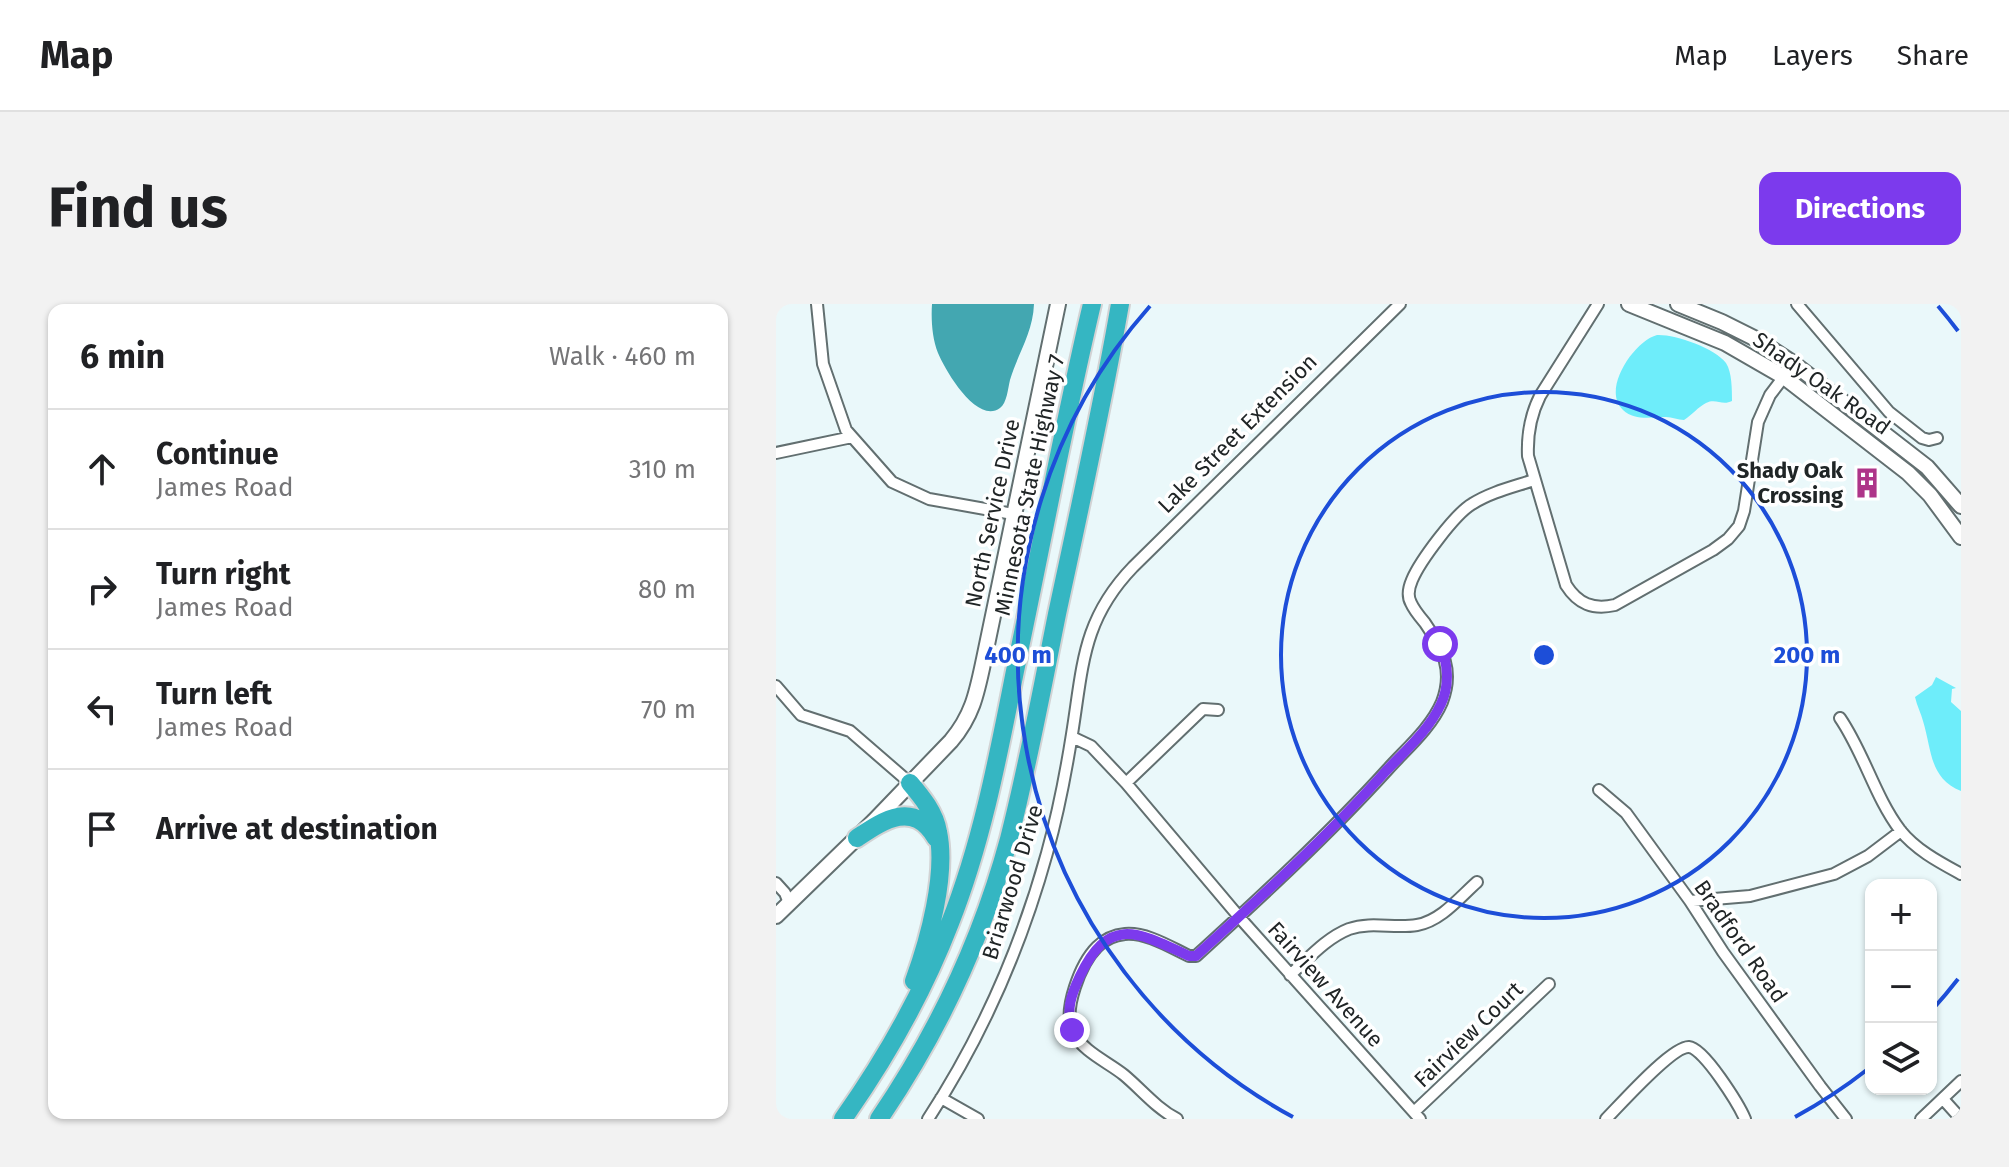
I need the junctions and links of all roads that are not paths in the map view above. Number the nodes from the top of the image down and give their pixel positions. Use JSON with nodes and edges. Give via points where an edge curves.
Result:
{"nodes":[{"id":1,"x":817,"y":304,"type":"edge"},
{"id":2,"x":1058,"y":304,"type":"edge"},
{"id":3,"x":1092,"y":304,"type":"edge"},
{"id":4,"x":1120,"y":304,"type":"edge"},
{"id":5,"x":1400,"y":304,"type":"edge"},
{"id":6,"x":1598,"y":304,"type":"edge"},
{"id":7,"x":1629,"y":304,"type":"edge"},
{"id":8,"x":1678,"y":304,"type":"edge"},
{"id":9,"x":1797,"y":304,"type":"edge"},
{"id":10,"x":1793,"y":363,"type":"junction"},
{"id":11,"x":1784,"y":377,"type":"junction"},
{"id":12,"x":852,"y":437,"type":"junction"},
{"id":13,"x":1937,"y":438,"type":"dead end"},
{"id":14,"x":776,"y":453,"type":"edge"},
{"id":15,"x":1534,"y":480,"type":"junction"},
{"id":16,"x":1960,"y":504,"type":"edge"},
{"id":17,"x":1013,"y":514,"type":"junction"},
{"id":18,"x":1945,"y":514,"type":"junction"},
{"id":19,"x":1961,"y":537,"type":"edge"},
{"id":20,"x":1108,"y":597,"type":"joint"},
{"id":21,"x":776,"y":686,"type":"edge"},
{"id":22,"x":1218,"y":710,"type":"dead end"},
{"id":23,"x":1840,"y":718,"type":"dead end"},
{"id":24,"x":1072,"y":737,"type":"junction"},
{"id":25,"x":910,"y":783,"type":"junction"},
{"id":26,"x":1126,"y":783,"type":"junction"},
{"id":27,"x":1599,"y":790,"type":"dead end"},
{"id":28,"x":1901,"y":831,"type":"junction"},
{"id":29,"x":857,"y":838,"type":"junction"},
{"id":30,"x":940,"y":849,"type":"junction"},
{"id":31,"x":1961,"y":874,"type":"edge"},
{"id":32,"x":1477,"y":882,"type":"dead end"},
{"id":33,"x":776,"y":883,"type":"edge"},
{"id":34,"x":1690,"y":901,"type":"junction"},
{"id":35,"x":789,"y":903,"type":"junction"},
{"id":36,"x":776,"y":916,"type":"edge"},
{"id":37,"x":1240,"y":918,"type":"junction"},
{"id":38,"x":1290,"y":975,"type":"junction"},
{"id":39,"x":1549,"y":984,"type":"dead end"},
{"id":40,"x":875,"y":1071,"type":"junction"},
{"id":41,"x":1961,"y":1081,"type":"edge"},
{"id":42,"x":941,"y":1098,"type":"junction"},
{"id":43,"x":1943,"y":1099,"type":"junction"},
{"id":44,"x":1417,"y":1116,"type":"edge"},
{"id":45,"x":843,"y":1119,"type":"edge"},
{"id":46,"x":881,"y":1119,"type":"edge"},
{"id":47,"x":928,"y":1119,"type":"edge"},
{"id":48,"x":978,"y":1119,"type":"edge"},
{"id":49,"x":1177,"y":1119,"type":"edge"},
{"id":50,"x":1606,"y":1119,"type":"edge"},
{"id":51,"x":1745,"y":1119,"type":"edge"},
{"id":52,"x":1846,"y":1119,"type":"edge"},
{"id":53,"x":1921,"y":1119,"type":"edge"},
{"id":54,"x":1961,"y":1119,"type":"edge"}],
"edges":[{"from":1,"to":12,"type":"street","via":[[823,364]]},
{"from":2,"to":17,"type":"main road","name":"North Service Drive"},
{"from":3,"to":40,"type":"highway","name":"Minnesota State Highway 7","via":[[976,847],[937,956]]},
{"from":4,"to":46,"type":"highway","via":[[1008,841],[966,962]]},
{"from":5,"to":20,"type":"street","name":"Lake Street Extension"},
{"from":6,"to":15,"type":"street","via":[[1533,411],[1527,440]]},
{"from":7,"to":11,"type":"main road","name":"Shady Oak Road","via":[[1725,343]]},
{"from":8,"to":10,"type":"main road","name":"Shady Oak Road","via":[[1756,339]]},
{"from":9,"to":13,"type":"street","via":[[1889,412],[1922,438]]},
{"from":10,"to":11,"type":"street"},
{"from":10,"to":16,"type":"main road","name":"Shady Oak Road","via":[[1927,467]]},
{"from":11,"to":15,"type":"street","via":[[1758,422],[1739,526],[1713,550],[1615,605],[1592,607],[1572,595]]},
{"from":11,"to":18,"type":"main road","name":"Shady Oak Road","via":[[1908,473]]},
{"from":12,"to":14,"type":"street"},
{"from":12,"to":17,"type":"street","via":[[892,482],[929,499]]},
{"from":15,"to":37,"type":"street","via":[[1468,506],[1410,583],[1411,603],[1445,658],[1442,702],[1431,720],[1370,789]]},
{"from":16,"to":18,"type":"main road"},
{"from":17,"to":25,"type":"main road","name":"North Service Drive","via":[[974,702],[961,729]]},
{"from":18,"to":19,"type":"main road","name":"Shady Oak Road"},
{"from":20,"to":24,"type":"street","name":"Briarwood Drive","via":[[1090,630]]},
{"from":21,"to":25,"type":"street","via":[[801,715],[850,731]]},
{"from":22,"to":26,"type":"street","via":[[1203,709]]},
{"from":23,"to":28,"type":"street"},
{"from":24,"to":26,"type":"street","name":"Fairview Avenue","via":[[1091,746]]},
{"from":24,"to":42,"type":"street","name":"Briarwood Drive","via":[[1030,908],[994,997]]},
{"from":25,"to":29,"type":"main road"},
{"from":25,"to":30,"type":"highway","via":[[931,813]]},
{"from":26,"to":37,"type":"street","name":"Fairview Avenue"},
{"from":27,"to":34,"type":"street","name":"Bradford Road","via":[[1626,813]]},
{"from":28,"to":31,"type":"street","via":[[1919,849]]},
{"from":28,"to":34,"type":"street","via":[[1834,874],[1750,896]]},
{"from":29,"to":30,"type":"highway","via":[[890,817],[905,817],[927,826]]},
{"from":29,"to":35,"type":"main road"},
{"from":30,"to":40,"type":"highway","via":[[930,929],[908,999]]},
{"from":32,"to":38,"type":"street","via":[[1420,924],[1364,925],[1341,933]]},
{"from":33,"to":35,"type":"street"},
{"from":34,"to":52,"type":"street","name":"Bradford Road"},
{"from":35,"to":36,"type":"main road"},
{"from":37,"to":38,"type":"street","name":"Fairview Avenue"},
{"from":37,"to":49,"type":"street","via":[[1196,956],[1139,935],[1106,940],[1088,959],[1069,1004],[1068,1017],[1080,1042]]},
{"from":38,"to":44,"type":"street","name":"Fairview Avenue"},
{"from":39,"to":44,"type":"street","name":"Fairview Court"},
{"from":40,"to":45,"type":"highway","name":"Minnesota State Highway 7"},
{"from":41,"to":43,"type":"street"},
{"from":42,"to":47,"type":"street","name":"Briarwood Drive"},
{"from":42,"to":48,"type":"street"},
{"from":43,"to":53,"type":"street"},
{"from":43,"to":54,"type":"street"},
{"from":50,"to":51,"type":"street","via":[[1674,1052],[1686,1047],[1700,1053]]}]}
